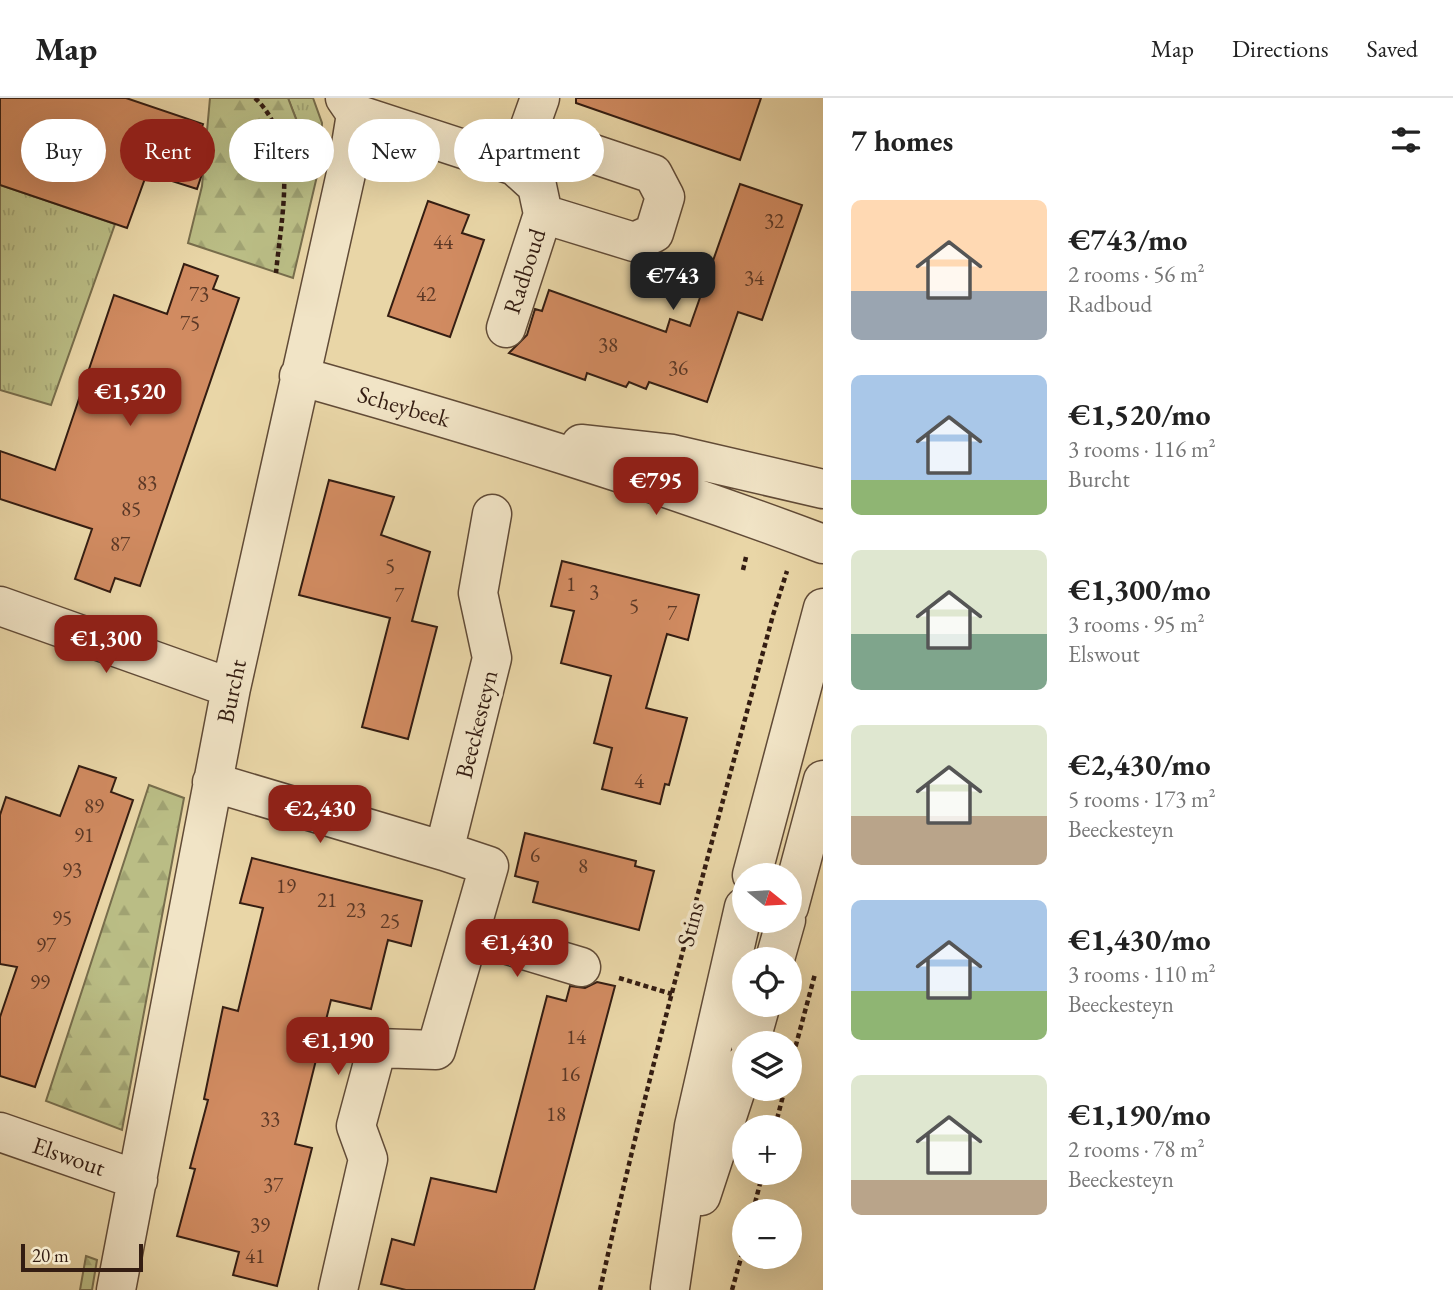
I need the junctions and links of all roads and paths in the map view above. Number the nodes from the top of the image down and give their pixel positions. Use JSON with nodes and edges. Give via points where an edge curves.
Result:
{"nodes":[{"id":1,"x":255,"y":98,"type":"edge"},
{"id":2,"x":350,"y":106,"type":"edge"},
{"id":3,"x":454,"y":121,"type":"edge"},
{"id":4,"x":604,"y":158,"type":"edge"},
{"id":5,"x":536,"y":182,"type":"edge"},
{"id":6,"x":543,"y":214,"type":"junction"},
{"id":7,"x":276,"y":273,"type":"dead end"},
{"id":8,"x":506,"y":328,"type":"dead end"},
{"id":9,"x":299,"y":376,"type":"junction"},
{"id":10,"x":509,"y":436,"type":"junction"},
{"id":11,"x":823,"y":489,"type":"edge"},
{"id":12,"x":492,"y":514,"type":"dead end"},
{"id":13,"x":807,"y":552,"type":"edge"},
{"id":14,"x":0,"y":606,"type":"edge"},
{"id":15,"x":823,"y":608,"type":"edge"},
{"id":16,"x":232,"y":688,"type":"junction"},
{"id":17,"x":823,"y":780,"type":"edge"},
{"id":18,"x":212,"y":782,"type":"junction"},
{"id":19,"x":444,"y":851,"type":"junction"},
{"id":20,"x":755,"y":863,"type":"edge"},
{"id":21,"x":801,"y":863,"type":"edge"},
{"id":22,"x":738,"y":933,"type":"edge"},
{"id":23,"x":471,"y":934,"type":"junction"},
{"id":24,"x":581,"y":967,"type":"joint"},
{"id":25,"x":816,"y":968,"type":"dead end"},
{"id":26,"x":672,"y":993,"type":"junction"},
{"id":27,"x":799,"y":1031,"type":"edge"},
{"id":28,"x":732,"y":1101,"type":"edge"},
{"id":29,"x":0,"y":1132,"type":"edge"},
{"id":30,"x":138,"y":1180,"type":"junction"},
{"id":31,"x":738,"y":1269,"type":"edge"},
{"id":32,"x":670,"y":1289,"type":"edge"},
{"id":33,"x":116,"y":1290,"type":"edge"},
{"id":34,"x":338,"y":1290,"type":"edge"},
{"id":35,"x":600,"y":1290,"type":"edge"},
{"id":36,"x":732,"y":1290,"type":"edge"}],
"edges":[{"from":1,"to":7,"type":"path","via":[[267,110],[280,137],[284,187]]},
{"from":2,"to":3,"type":"street","name":"Radboud"},
{"from":2,"to":9,"type":"street","name":"Burcht","via":[[347,169]]},
{"from":4,"to":6,"type":"street","name":"Radboud","via":[[653,174],[665,197],[654,233],[634,242]]},
{"from":5,"to":6,"type":"street","name":"Radboud"},
{"from":6,"to":8,"type":"street","name":"Radboud"},
{"from":9,"to":10,"type":"street","name":"Scheybeek"},
{"from":9,"to":16,"type":"street","name":"Burcht"},
{"from":10,"to":11,"type":"street","name":"Scheybeek","via":[[672,454]]},
{"from":10,"to":13,"type":"street","name":"Scheybeek","via":[[726,508]]},
{"from":12,"to":19,"type":"street","name":"Beeckesteyn","via":[[478,593],[492,658]]},
{"from":13,"to":26,"type":"path","name":"Stins","via":[[769,627]]},
{"from":14,"to":16,"type":"street"},
{"from":15,"to":20,"type":"street"},
{"from":16,"to":18,"type":"street","name":"Burcht"},
{"from":17,"to":21,"type":"street"},
{"from":18,"to":19,"type":"street"},
{"from":18,"to":30,"type":"street","name":"Burcht"},
{"from":19,"to":23,"type":"street","via":[[489,866]]},
{"from":22,"to":32,"type":"street","name":"Stins","via":[[694,1126]]},
{"from":23,"to":24,"type":"street"},
{"from":23,"to":34,"type":"street","via":[[436,1050],[377,1048],[356,1126],[368,1159]]},
{"from":24,"to":26,"type":"path"},
{"from":25,"to":27,"type":"path"},
{"from":26,"to":35,"type":"path","name":"Stins"},
{"from":28,"to":32,"type":"street","name":"Stins"},
{"from":29,"to":30,"type":"street","name":"Elswout"},
{"from":30,"to":33,"type":"street","name":"Burcht"},
{"from":31,"to":36,"type":"path"}]}
